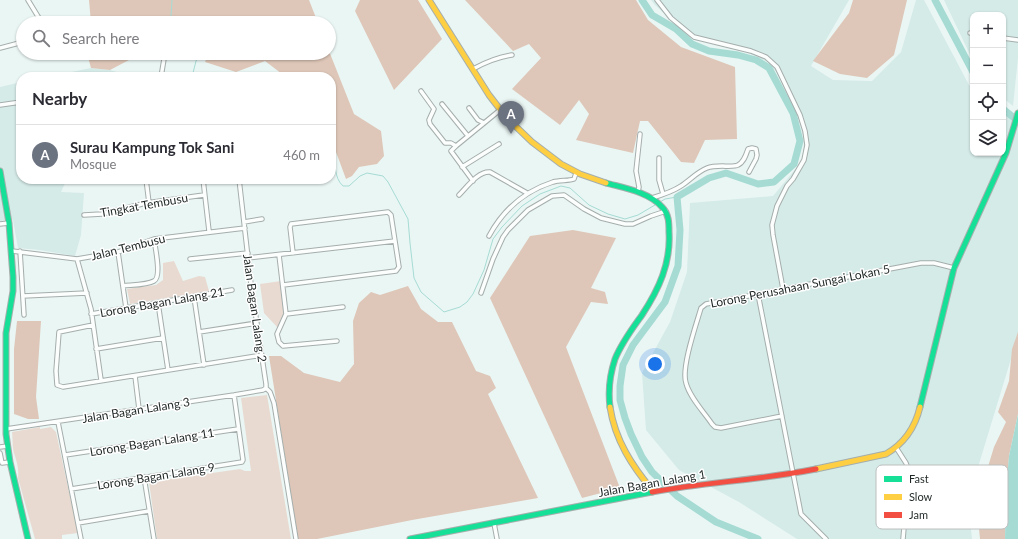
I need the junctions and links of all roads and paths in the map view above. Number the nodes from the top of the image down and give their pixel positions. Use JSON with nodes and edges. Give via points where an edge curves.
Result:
{"nodes":[{"id":1,"x":28,"y":0,"type":"edge"},
{"id":2,"x":429,"y":0,"type":"edge"},
{"id":3,"x":657,"y":0,"type":"edge"},
{"id":4,"x":38,"y":16,"type":"edge"},
{"id":5,"x":1006,"y":38,"type":"edge"},
{"id":6,"x":1018,"y":40,"type":"edge"},
{"id":7,"x":16,"y":44,"type":"edge"},
{"id":8,"x":0,"y":48,"type":"edge"},
{"id":9,"x":512,"y":55,"type":"dead end"},
{"id":10,"x":164,"y":60,"type":"edge"},
{"id":11,"x":473,"y":69,"type":"junction"},
{"id":12,"x":162,"y":72,"type":"edge"},
{"id":13,"x":421,"y":91,"type":"dead end"},
{"id":14,"x":16,"y":103,"type":"edge"},
{"id":15,"x":442,"y":104,"type":"dead end"},
{"id":16,"x":0,"y":105,"type":"edge"},
{"id":17,"x":469,"y":108,"type":"dead end"},
{"id":18,"x":500,"y":110,"type":"junction"},
{"id":19,"x":1018,"y":113,"type":"edge"},
{"id":20,"x":484,"y":123,"type":"junction"},
{"id":21,"x":640,"y":134,"type":"dead end"},
{"id":22,"x":468,"y":136,"type":"junction"},
{"id":23,"x":498,"y":144,"type":"dead end"},
{"id":24,"x":456,"y":146,"type":"junction"},
{"id":25,"x":659,"y":158,"type":"dead end"},
{"id":26,"x":462,"y":168,"type":"junction"},
{"id":27,"x":0,"y":171,"type":"edge"},
{"id":28,"x":749,"y":172,"type":"dead end"},
{"id":29,"x":576,"y":174,"type":"junction"},
{"id":30,"x":473,"y":181,"type":"junction"},
{"id":31,"x":147,"y":184,"type":"edge"},
{"id":32,"x":203,"y":184,"type":"edge"},
{"id":33,"x":240,"y":184,"type":"edge"},
{"id":34,"x":638,"y":192,"type":"junction"},
{"id":35,"x":527,"y":193,"type":"junction"},
{"id":36,"x":663,"y":194,"type":"junction"},
{"id":37,"x":204,"y":195,"type":"junction"},
{"id":38,"x":459,"y":195,"type":"dead end"},
{"id":39,"x":653,"y":199,"type":"junction"},
{"id":40,"x":149,"y":203,"type":"junction"},
{"id":41,"x":665,"y":210,"type":"junction"},
{"id":42,"x":84,"y":215,"type":"dead end"},
{"id":43,"x":262,"y":219,"type":"dead end"},
{"id":44,"x":9,"y":222,"type":"junction"},
{"id":45,"x":244,"y":222,"type":"junction"},
{"id":46,"x":0,"y":224,"type":"edge"},
{"id":47,"x":245,"y":228,"type":"junction"},
{"id":48,"x":209,"y":231,"type":"junction"},
{"id":49,"x":488,"y":236,"type":"dead end"},
{"id":50,"x":154,"y":239,"type":"junction"},
{"id":51,"x":395,"y":242,"type":"junction"},
{"id":52,"x":12,"y":251,"type":"junction"},
{"id":53,"x":20,"y":251,"type":"junction"},
{"id":54,"x":118,"y":252,"type":"junction"},
{"id":55,"x":248,"y":253,"type":"junction"},
{"id":56,"x":293,"y":253,"type":"junction"},
{"id":57,"x":279,"y":255,"type":"junction"},
{"id":58,"x":248,"y":258,"type":"junction"},
{"id":59,"x":77,"y":259,"type":"junction"},
{"id":60,"x":190,"y":259,"type":"dead end"},
{"id":61,"x":954,"y":268,"type":"junction"},
{"id":62,"x":283,"y":285,"type":"junction"},
{"id":63,"x":123,"y":286,"type":"junction"},
{"id":64,"x":783,"y":289,"type":"junction"},
{"id":65,"x":232,"y":290,"type":"dead end"},
{"id":66,"x":87,"y":293,"type":"junction"},
{"id":67,"x":481,"y":293,"type":"dead end"},
{"id":68,"x":758,"y":294,"type":"junction"},
{"id":69,"x":23,"y":296,"type":"junction"},
{"id":70,"x":194,"y":297,"type":"junction"},
{"id":71,"x":158,"y":303,"type":"junction"},
{"id":72,"x":343,"y":307,"type":"dead end"},
{"id":73,"x":126,"y":308,"type":"junction"},
{"id":74,"x":91,"y":314,"type":"junction"},
{"id":75,"x":286,"y":314,"type":"junction"},
{"id":76,"x":24,"y":315,"type":"dead end"},
{"id":77,"x":257,"y":323,"type":"junction"},
{"id":78,"x":93,"y":325,"type":"junction"},
{"id":79,"x":199,"y":332,"type":"junction"},
{"id":80,"x":163,"y":338,"type":"junction"},
{"id":81,"x":337,"y":341,"type":"dead end"},
{"id":82,"x":96,"y":349,"type":"junction"},
{"id":83,"x":262,"y":355,"type":"junction"},
{"id":84,"x":204,"y":365,"type":"junction"},
{"id":85,"x":168,"y":370,"type":"junction"},
{"id":86,"x":135,"y":376,"type":"junction"},
{"id":87,"x":6,"y":378,"type":"junction"},
{"id":88,"x":0,"y":379,"type":"edge"},
{"id":89,"x":101,"y":380,"type":"junction"},
{"id":90,"x":266,"y":388,"type":"junction"},
{"id":91,"x":234,"y":395,"type":"junction"},
{"id":92,"x":139,"y":409,"type":"junction"},
{"id":93,"x":782,"y":416,"type":"junction"},
{"id":94,"x":58,"y":422,"type":"junction"},
{"id":95,"x":238,"y":429,"type":"junction"},
{"id":96,"x":6,"y":431,"type":"junction"},
{"id":97,"x":0,"y":435,"type":"edge"},
{"id":98,"x":8,"y":446,"type":"junction"},
{"id":99,"x":0,"y":447,"type":"edge"},
{"id":100,"x":897,"y":449,"type":"junction"},
{"id":101,"x":1,"y":455,"type":"edge"},
{"id":102,"x":9,"y":455,"type":"junction"},
{"id":103,"x":65,"y":455,"type":"junction"},
{"id":104,"x":10,"y":462,"type":"junction"},
{"id":105,"x":907,"y":465,"type":"edge"},
{"id":106,"x":793,"y":473,"type":"junction"},
{"id":107,"x":144,"y":477,"type":"junction"},
{"id":108,"x":71,"y":488,"type":"junction"},
{"id":109,"x":654,"y":491,"type":"junction"},
{"id":110,"x":149,"y":511,"type":"junction"},
{"id":111,"x":78,"y":523,"type":"junction"},
{"id":112,"x":494,"y":523,"type":"junction"},
{"id":113,"x":903,"y":529,"type":"edge"},
{"id":114,"x":28,"y":539,"type":"edge"},
{"id":115,"x":82,"y":539,"type":"edge"},
{"id":116,"x":154,"y":539,"type":"edge"},
{"id":117,"x":296,"y":539,"type":"edge"},
{"id":118,"x":410,"y":539,"type":"edge"},
{"id":119,"x":497,"y":539,"type":"edge"},
{"id":120,"x":826,"y":539,"type":"edge"},
{"id":121,"x":902,"y":539,"type":"edge"}],
"edges":[{"from":1,"to":4,"type":"street"},
{"from":2,"to":11,"type":"main road"},
{"from":3,"to":64,"type":"street","via":[[671,18],[694,37],[766,57],[777,67],[800,115],[807,145],[804,160],[777,206],[772,225]]},
{"from":5,"to":6,"type":"street"},
{"from":7,"to":8,"type":"street"},
{"from":9,"to":11,"type":"street","via":[[499,57]]},
{"from":10,"to":12,"type":"street"},
{"from":11,"to":18,"type":"main road"},
{"from":13,"to":24,"type":"street","via":[[434,109],[430,124],[445,143]]},
{"from":14,"to":16,"type":"street"},
{"from":15,"to":22,"type":"street"},
{"from":17,"to":20,"type":"street","via":[[478,120]]},
{"from":18,"to":20,"type":"street"},
{"from":18,"to":29,"type":"main road","via":[[538,147]]},
{"from":19,"to":61,"type":"main road","via":[[1011,140]]},
{"from":20,"to":22,"type":"street"},
{"from":21,"to":34,"type":"street","via":[[636,171]]},
{"from":22,"to":24,"type":"street"},
{"from":23,"to":26,"type":"street"},
{"from":24,"to":26,"type":"street","via":[[451,151]]},
{"from":25,"to":36,"type":"street","via":[[659,180]]},
{"from":26,"to":30,"type":"street"},
{"from":27,"to":44,"type":"main road"},
{"from":28,"to":36,"type":"street","via":[[757,155],[756,150],[752,148],[748,149],[740,164],[708,168]]},
{"from":29,"to":34,"type":"main road"},
{"from":29,"to":35,"type":"street","via":[[572,180],[556,181]]},
{"from":30,"to":35,"type":"street","via":[[481,174],[490,172]]},
{"from":30,"to":38,"type":"street"},
{"from":31,"to":40,"type":"street"},
{"from":32,"to":37,"type":"street"},
{"from":33,"to":45,"type":"street","name":"Jalan Bagan Lalang 2"},
{"from":34,"to":39,"type":"main road"},
{"from":35,"to":49,"type":"street","via":[[500,217]]},
{"from":36,"to":39,"type":"street"},
{"from":37,"to":40,"type":"street","name":"Tingkat Tembusu"},
{"from":37,"to":48,"type":"street"},
{"from":39,"to":41,"type":"main road"},
{"from":40,"to":42,"type":"street","name":"Tingkat Tembusu","via":[[102,214]]},
{"from":41,"to":67,"type":"street","via":[[633,224],[625,224],[601,218],[564,196],[552,196],[528,210],[503,237]]},
{"from":41,"to":109,"type":"main road","via":[[668,216],[667,263],[652,298],[617,354],[611,371],[609,396],[611,418],[619,441],[636,470]]},
{"from":43,"to":45,"type":"street"},
{"from":44,"to":46,"type":"street"},
{"from":44,"to":52,"type":"main road"},
{"from":45,"to":47,"type":"street","name":"Jalan Bagan Lalang 2"},
{"from":47,"to":48,"type":"street","name":"Jalan Tembusu"},
{"from":47,"to":55,"type":"street","name":"Jalan Bagan Lalang 2"},
{"from":48,"to":50,"type":"street","name":"Jalan Tembusu"},
{"from":50,"to":54,"type":"street","name":"Jalan Tembusu"},
{"from":50,"to":63,"type":"street","via":[[158,272],[156,279]]},
{"from":51,"to":56,"type":"street"},
{"from":51,"to":56,"type":"street","via":[[390,213],[385,212],[291,224]]},
{"from":51,"to":62,"type":"street","via":[[399,269],[396,271]]},
{"from":52,"to":53,"type":"street","name":"Jalan Tembusu"},
{"from":52,"to":87,"type":"main road","via":[[13,291],[4,334]]},
{"from":53,"to":59,"type":"street","name":"Jalan Tembusu"},
{"from":53,"to":69,"type":"street"},
{"from":54,"to":59,"type":"street","name":"Jalan Tembusu"},
{"from":54,"to":63,"type":"street"},
{"from":55,"to":58,"type":"street","name":"Jalan Bagan Lalang 2"},
{"from":55,"to":60,"type":"street"},
{"from":56,"to":57,"type":"street"},
{"from":57,"to":58,"type":"street"},
{"from":57,"to":62,"type":"street"},
{"from":58,"to":77,"type":"street","name":"Jalan Bagan Lalang 2"},
{"from":59,"to":66,"type":"street"},
{"from":61,"to":64,"type":"street","name":"Lorong Perusahaan Sungai Lokan 5","via":[[921,263]]},
{"from":61,"to":100,"type":"main road","via":[[918,417],[905,442]]},
{"from":62,"to":75,"type":"street"},
{"from":63,"to":73,"type":"street"},
{"from":64,"to":68,"type":"street","name":"Lorong Perusahaan Sungai Lokan 5"},
{"from":65,"to":70,"type":"street","name":"Lorong Bagan Lalang 21"},
{"from":66,"to":69,"type":"street"},
{"from":66,"to":74,"type":"street"},
{"from":68,"to":93,"type":"street"},
{"from":68,"to":93,"type":"street","name":"Lorong Perusahaan Sungai Lokan 5","via":[[706,304],[701,308],[685,369],[685,382],[716,427]]},
{"from":69,"to":76,"type":"street"},
{"from":70,"to":71,"type":"street","name":"Lorong Bagan Lalang 21"},
{"from":70,"to":79,"type":"street"},
{"from":71,"to":73,"type":"street","name":"Lorong Bagan Lalang 21"},
{"from":71,"to":80,"type":"street"},
{"from":72,"to":75,"type":"street"},
{"from":73,"to":74,"type":"street","name":"Lorong Bagan Lalang 21"},
{"from":74,"to":78,"type":"street"},
{"from":75,"to":81,"type":"street","via":[[277,334],[283,346]]},
{"from":77,"to":79,"type":"street"},
{"from":77,"to":83,"type":"street","name":"Jalan Bagan Lalang 2"},
{"from":78,"to":82,"type":"street"},
{"from":78,"to":89,"type":"street","via":[[59,332],[56,382],[63,387]]},
{"from":79,"to":84,"type":"street"},
{"from":80,"to":82,"type":"street"},
{"from":80,"to":85,"type":"street"},
{"from":82,"to":89,"type":"street"},
{"from":83,"to":84,"type":"street"},
{"from":83,"to":90,"type":"street","name":"Jalan Bagan Lalang 2"},
{"from":84,"to":85,"type":"street"},
{"from":85,"to":86,"type":"street"},
{"from":86,"to":89,"type":"street"},
{"from":86,"to":92,"type":"street"},
{"from":87,"to":88,"type":"street"},
{"from":87,"to":96,"type":"main road"},
{"from":90,"to":91,"type":"street","name":"Jalan Bagan Lalang 3"},
{"from":90,"to":117,"type":"street","name":"Jalan Bagan Lalang 2","via":[[274,403]]},
{"from":91,"to":92,"type":"street","name":"Jalan Bagan Lalang 3"},
{"from":91,"to":95,"type":"street"},
{"from":92,"to":94,"type":"street","name":"Jalan Bagan Lalang 3"},
{"from":93,"to":106,"type":"street"},
{"from":94,"to":96,"type":"street","name":"Jalan Bagan Lalang 3"},
{"from":94,"to":103,"type":"street"},
{"from":95,"to":103,"type":"street","name":"Lorong Bagan Lalang 11"},
{"from":95,"to":107,"type":"street","name":"Lorong Bagan Lalang 9","via":[[243,460],[240,463]]},
{"from":96,"to":97,"type":"street","name":"Jalan Bagan Lalang 3"},
{"from":96,"to":98,"type":"main road"},
{"from":98,"to":99,"type":"street"},
{"from":98,"to":102,"type":"main road"},
{"from":100,"to":105,"type":"street"},
{"from":100,"to":106,"type":"main road","name":"Jalan Bagan Lalang 1","via":[[886,454]]},
{"from":101,"to":102,"type":"street"},
{"from":101,"to":104,"type":"street","via":[[2,463]]},
{"from":102,"to":104,"type":"main road"},
{"from":103,"to":108,"type":"street"},
{"from":104,"to":114,"type":"main road"},
{"from":106,"to":109,"type":"main road","name":"Jalan Bagan Lalang 1"},
{"from":106,"to":120,"type":"street","via":[[803,518]]},
{"from":107,"to":108,"type":"street","name":"Lorong Bagan Lalang 9"},
{"from":107,"to":110,"type":"street"},
{"from":108,"to":111,"type":"street"},
{"from":109,"to":112,"type":"main road","name":"Jalan Bagan Lalang 1"},
{"from":110,"to":111,"type":"street"},
{"from":110,"to":116,"type":"street"},
{"from":111,"to":115,"type":"street"},
{"from":112,"to":118,"type":"main road","name":"Jalan Bagan Lalang 1"},
{"from":112,"to":119,"type":"street"},
{"from":113,"to":121,"type":"street"}]}
